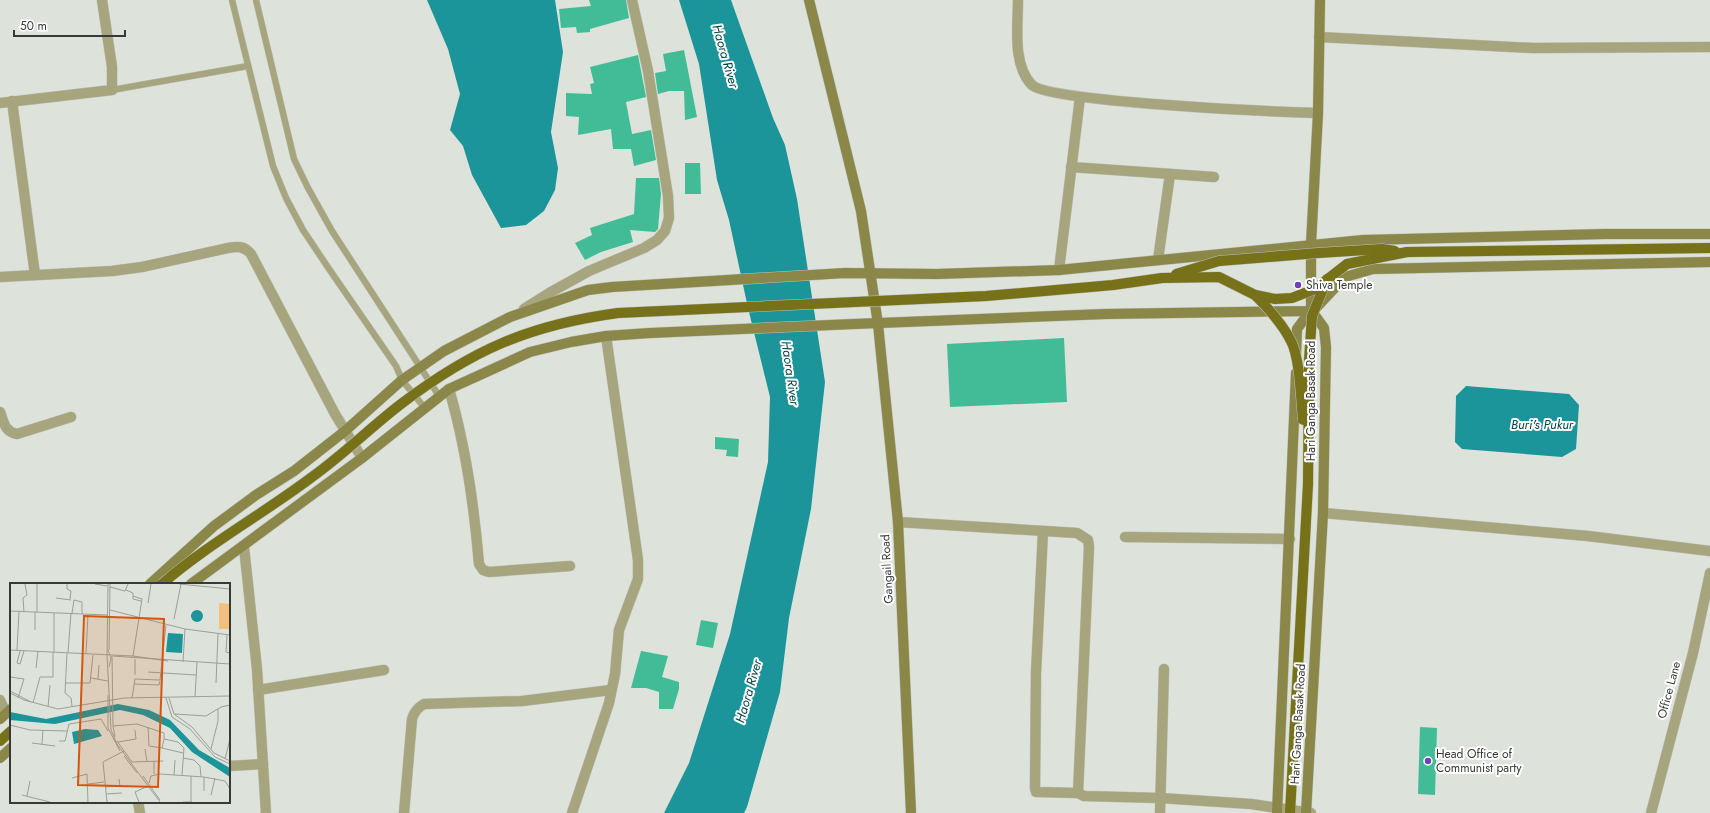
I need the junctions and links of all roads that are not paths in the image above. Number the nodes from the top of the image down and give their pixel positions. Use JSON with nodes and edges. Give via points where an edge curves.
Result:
{"nodes":[{"id":1,"x":102,"y":0,"type":"edge"},
{"id":2,"x":232,"y":0,"type":"edge"},
{"id":3,"x":256,"y":0,"type":"edge"},
{"id":4,"x":632,"y":0,"type":"edge"},
{"id":5,"x":809,"y":0,"type":"edge"},
{"id":6,"x":1018,"y":0,"type":"edge"},
{"id":7,"x":1320,"y":0,"type":"edge"},
{"id":8,"x":1319,"y":37,"type":"junction"},
{"id":9,"x":1710,"y":48,"type":"edge"},
{"id":10,"x":248,"y":66,"type":"junction"},
{"id":11,"x":112,"y":90,"type":"junction"},
{"id":12,"x":1080,"y":97,"type":"junction"},
{"id":13,"x":12,"y":102,"type":"junction"},
{"id":14,"x":0,"y":103,"type":"edge"},
{"id":15,"x":1318,"y":114,"type":"junction"},
{"id":16,"x":1071,"y":167,"type":"junction"},
{"id":17,"x":1170,"y":174,"type":"junction"},
{"id":18,"x":1214,"y":177,"type":"dead end"},
{"id":19,"x":1710,"y":234,"type":"edge"},
{"id":20,"x":1311,"y":244,"type":"junction"},
{"id":21,"x":1710,"y":248,"type":"edge"},
{"id":22,"x":1407,"y":252,"type":"junction"},
{"id":23,"x":1158,"y":260,"type":"junction"},
{"id":24,"x":1710,"y":262,"type":"edge"},
{"id":25,"x":1059,"y":270,"type":"junction"},
{"id":26,"x":870,"y":273,"type":"junction"},
{"id":27,"x":35,"y":275,"type":"junction"},
{"id":28,"x":0,"y":277,"type":"edge"},
{"id":29,"x":1162,"y":278,"type":"junction"},
{"id":30,"x":1328,"y":278,"type":"junction"},
{"id":31,"x":1254,"y":295,"type":"junction"},
{"id":32,"x":1311,"y":310,"type":"junction"},
{"id":33,"x":510,"y":317,"type":"junction"},
{"id":34,"x":878,"y":324,"type":"junction"},
{"id":35,"x":606,"y":336,"type":"junction"},
{"id":36,"x":422,"y":367,"type":"junction"},
{"id":37,"x":402,"y":380,"type":"junction"},
{"id":38,"x":449,"y":389,"type":"junction"},
{"id":39,"x":439,"y":396,"type":"junction"},
{"id":40,"x":424,"y":408,"type":"junction"},
{"id":41,"x":0,"y":412,"type":"edge"},
{"id":42,"x":71,"y":417,"type":"dead end"},
{"id":43,"x":345,"y":431,"type":"junction"},
{"id":44,"x":362,"y":458,"type":"junction"},
{"id":45,"x":1308,"y":484,"type":"junction"},
{"id":46,"x":1323,"y":513,"type":"junction"},
{"id":47,"x":898,"y":522,"type":"junction"},
{"id":48,"x":1042,"y":531,"type":"junction"},
{"id":49,"x":1125,"y":537,"type":"dead end"},
{"id":50,"x":1290,"y":539,"type":"junction"},
{"id":51,"x":244,"y":547,"type":"junction"},
{"id":52,"x":1710,"y":551,"type":"edge"},
{"id":53,"x":570,"y":566,"type":"dead end"},
{"id":54,"x":1710,"y":573,"type":"edge"},
{"id":55,"x":151,"y":583,"type":"edge"},
{"id":56,"x":163,"y":583,"type":"edge"},
{"id":57,"x":192,"y":583,"type":"edge"},
{"id":58,"x":1164,"y":669,"type":"dead end"},
{"id":59,"x":384,"y":670,"type":"dead end"},
{"id":60,"x":258,"y":690,"type":"junction"},
{"id":61,"x":611,"y":690,"type":"junction"},
{"id":62,"x":0,"y":700,"type":"edge"},
{"id":63,"x":6,"y":714,"type":"edge"},
{"id":64,"x":10,"y":732,"type":"edge"},
{"id":65,"x":0,"y":741,"type":"edge"},
{"id":66,"x":10,"y":749,"type":"edge"},
{"id":67,"x":0,"y":758,"type":"edge"},
{"id":68,"x":263,"y":764,"type":"junction"},
{"id":69,"x":230,"y":766,"type":"edge"},
{"id":70,"x":1078,"y":793,"type":"junction"},
{"id":71,"x":1160,"y":798,"type":"junction"},
{"id":72,"x":138,"y":803,"type":"edge"},
{"id":73,"x":1277,"y":811,"type":"edge"},
{"id":74,"x":1290,"y":812,"type":"edge"},
{"id":75,"x":140,"y":813,"type":"edge"},
{"id":76,"x":266,"y":813,"type":"edge"},
{"id":77,"x":404,"y":813,"type":"edge"},
{"id":78,"x":572,"y":813,"type":"edge"},
{"id":79,"x":911,"y":813,"type":"edge"},
{"id":80,"x":1160,"y":813,"type":"edge"},
{"id":81,"x":1306,"y":813,"type":"edge"},
{"id":82,"x":1311,"y":813,"type":"edge"},
{"id":83,"x":1651,"y":813,"type":"edge"}],
"edges":[{"from":1,"to":11,"type":"street","via":[[112,67]]},
{"from":2,"to":10,"type":"lane"},
{"from":3,"to":36,"type":"lane","via":[[297,164],[332,231]]},
{"from":4,"to":33,"type":"street","via":[[648,71],[667,188],[669,218],[665,231],[644,248],[590,271]]},
{"from":5,"to":26,"type":"street","name":"Gangail Road","via":[[861,211]]},
{"from":6,"to":12,"type":"street","via":[[1020,62],[1029,80],[1038,89]]},
{"from":7,"to":8,"type":"street"},
{"from":8,"to":9,"type":"street","via":[[1533,48]]},
{"from":8,"to":15,"type":"street"},
{"from":10,"to":11,"type":"lane"},
{"from":10,"to":37,"type":"lane","via":[[273,166],[286,198],[303,230],[396,366]]},
{"from":11,"to":13,"type":"street"},
{"from":12,"to":15,"type":"street","via":[[1257,112]]},
{"from":12,"to":16,"type":"street"},
{"from":13,"to":14,"type":"street"},
{"from":13,"to":27,"type":"street"},
{"from":15,"to":20,"type":"street"},
{"from":16,"to":17,"type":"street"},
{"from":16,"to":25,"type":"street"},
{"from":17,"to":18,"type":"street"},
{"from":17,"to":23,"type":"street"},
{"from":19,"to":20,"type":"street","via":[[1363,240]]},
{"from":20,"to":23,"type":"street"},
{"from":20,"to":32,"type":"street"},
{"from":21,"to":22,"type":"main road"},
{"from":22,"to":29,"type":"main road","bridge":true,"via":[[1382,249],[1219,262]]},
{"from":22,"to":30,"type":"main road","bridge":true,"via":[[1347,264]]},
{"from":23,"to":25,"type":"street"},
{"from":24,"to":32,"type":"street","via":[[1373,269],[1345,277],[1313,311]]},
{"from":25,"to":26,"type":"street","via":[[937,274]]},
{"from":26,"to":33,"type":"street","via":[[612,287],[588,290]]},
{"from":26,"to":34,"type":"street","name":"Gangail Road"},
{"from":27,"to":28,"type":"street"},
{"from":27,"to":43,"type":"street","via":[[112,271],[228,248],[246,249],[251,254]]},
{"from":29,"to":31,"type":"main road","bridge":true,"via":[[1219,277]]},
{"from":29,"to":56,"type":"main road","bridge":true,"via":[[1106,286],[986,296],[618,313],[561,323],[533,331],[479,352],[427,385],[314,476],[204,551]]},
{"from":30,"to":31,"type":"main road","bridge":true,"via":[[1315,288],[1292,298],[1275,299]]},
{"from":30,"to":45,"type":"main road","bridge":true,"via":[[1312,316]]},
{"from":31,"to":45,"type":"main road","bridge":true,"via":[[1275,315],[1292,342],[1299,380]]},
{"from":32,"to":34,"type":"street","via":[[1106,314]]},
{"from":32,"to":46,"type":"street","name":"Hari Ganga Basak Road","via":[[1324,328],[1326,347]]},
{"from":32,"to":50,"type":"street","name":"Hari Ganga Basak Road","via":[[1297,329]]},
{"from":33,"to":36,"type":"street","via":[[444,351]]},
{"from":34,"to":35,"type":"street"},
{"from":34,"to":47,"type":"street","name":"Gangail Road"},
{"from":35,"to":38,"type":"street","via":[[530,352]]},
{"from":35,"to":61,"type":"street","via":[[638,560],[638,579],[618,630],[617,659]]},
{"from":36,"to":37,"type":"street"},
{"from":36,"to":39,"type":"lane"},
{"from":37,"to":40,"type":"lane"},
{"from":37,"to":43,"type":"street"},
{"from":38,"to":39,"type":"street"},
{"from":38,"to":53,"type":"street","via":[[466,452],[479,564],[483,570],[489,572]]},
{"from":39,"to":40,"type":"street"},
{"from":40,"to":44,"type":"street"},
{"from":41,"to":42,"type":"street","via":[[9,432],[17,434]]},
{"from":43,"to":44,"type":"street"},
{"from":43,"to":55,"type":"street","via":[[214,526]]},
{"from":44,"to":51,"type":"street"},
{"from":45,"to":74,"type":"main road"},
{"from":46,"to":52,"type":"street","via":[[1588,536]]},
{"from":46,"to":81,"type":"street","name":"Hari Ganga Basak Road"},
{"from":47,"to":48,"type":"street"},
{"from":47,"to":79,"type":"street","name":"Gangail Road"},
{"from":48,"to":70,"type":"street","via":[[1077,534],[1088,540],[1089,547]]},
{"from":48,"to":70,"type":"street","via":[[1036,673],[1035,788],[1036,792],[1042,793]]},
{"from":49,"to":50,"type":"street"},
{"from":50,"to":73,"type":"street","name":"Hari Ganga Basak Road"},
{"from":51,"to":57,"type":"street"},
{"from":51,"to":60,"type":"street"},
{"from":54,"to":83,"type":"street","name":"Office Lane","via":[[1693,653]]},
{"from":58,"to":71,"type":"street"},
{"from":59,"to":60,"type":"street"},
{"from":60,"to":68,"type":"street"},
{"from":61,"to":77,"type":"street","via":[[522,701],[458,702],[420,706],[412,719]]},
{"from":61,"to":78,"type":"street","via":[[600,732]]},
{"from":62,"to":63,"type":"street"},
{"from":64,"to":65,"type":"main road"},
{"from":66,"to":67,"type":"street"},
{"from":68,"to":69,"type":"street"},
{"from":68,"to":76,"type":"street"},
{"from":70,"to":71,"type":"street","via":[[1084,796]]},
{"from":71,"to":73,"type":"street","via":[[1251,804]]},
{"from":71,"to":80,"type":"street"},
{"from":72,"to":75,"type":"street"},
{"from":73,"to":74,"type":"street"},
{"from":74,"to":81,"type":"street"},
{"from":81,"to":82,"type":"street"}]}
